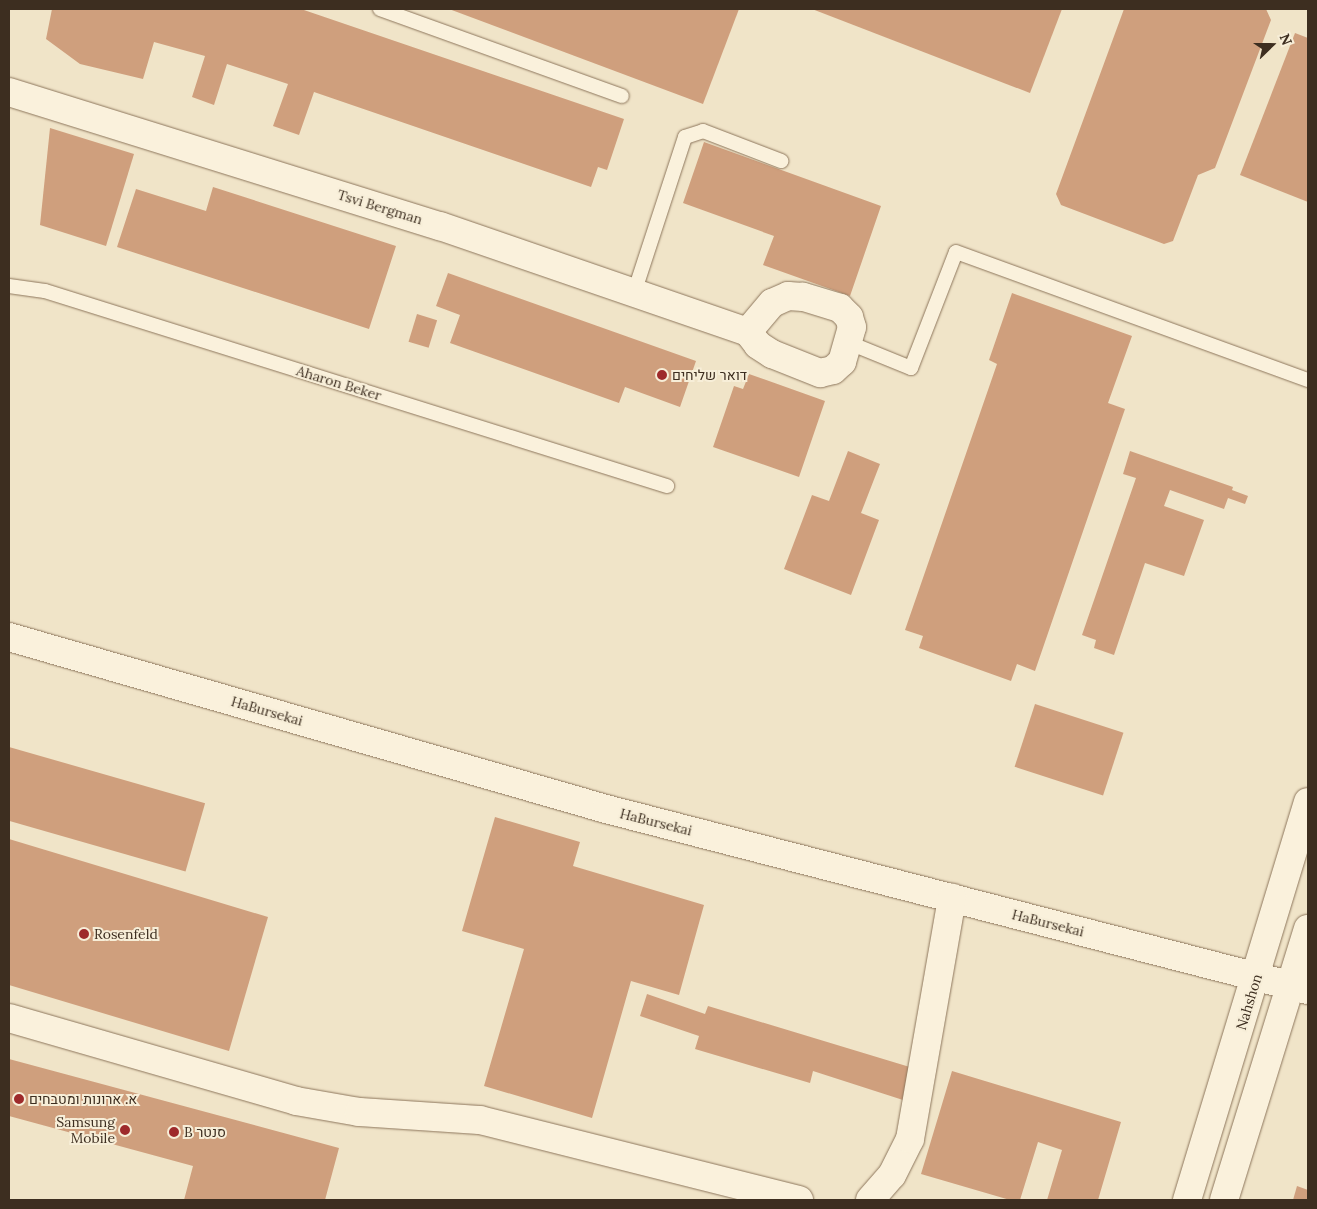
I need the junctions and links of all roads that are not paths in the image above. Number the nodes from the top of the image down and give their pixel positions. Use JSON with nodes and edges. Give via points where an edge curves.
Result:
{"nodes":[{"id":1,"x":380,"y":9,"type":"edge"},
{"id":2,"x":9,"y":92,"type":"edge"},
{"id":3,"x":622,"y":96,"type":"dead end"},
{"id":4,"x":781,"y":161,"type":"dead end"},
{"id":5,"x":9,"y":286,"type":"edge"},
{"id":6,"x":634,"y":293,"type":"junction"},
{"id":7,"x":748,"y":332,"type":"junction"},
{"id":8,"x":847,"y":342,"type":"junction"},
{"id":9,"x":1308,"y":380,"type":"edge"},
{"id":10,"x":667,"y":486,"type":"dead end"},
{"id":11,"x":9,"y":637,"type":"edge"},
{"id":12,"x":1308,"y":802,"type":"edge"},
{"id":13,"x":952,"y":898,"type":"junction"},
{"id":14,"x":1308,"y":929,"type":"edge"},
{"id":15,"x":1257,"y":977,"type":"junction"},
{"id":16,"x":1300,"y":988,"type":"edge"},
{"id":17,"x":9,"y":1018,"type":"edge"},
{"id":18,"x":744,"y":1193,"type":"edge"},
{"id":19,"x":799,"y":1200,"type":"edge"},
{"id":20,"x":870,"y":1200,"type":"edge"},
{"id":21,"x":1187,"y":1200,"type":"edge"},
{"id":22,"x":1224,"y":1200,"type":"edge"}],
"edges":[{"from":1,"to":3,"type":"lane"},
{"from":2,"to":6,"type":"street","name":"Tsvi Bergman","via":[[440,226]]},
{"from":4,"to":6,"type":"lane","via":[[703,131],[685,137]]},
{"from":5,"to":10,"type":"lane","name":"Aharon Beker","via":[[45,291]]},
{"from":6,"to":7,"type":"street","name":"Tsvi Bergman"},
{"from":7,"to":8,"type":"street","name":"Tsvi Bergman","via":[[758,345],[772,354],[820,373],[833,370],[842,362]]},
{"from":7,"to":8,"type":"street","name":"Tsvi Bergman","via":[[772,303],[788,296],[804,297],[840,308],[849,317],[852,327]]},
{"from":8,"to":9,"type":"lane","via":[[911,368],[956,252]]},
{"from":11,"to":13,"type":"street","name":"HaBursekai","via":[[597,806]]},
{"from":12,"to":15,"type":"street","name":"Nahshon"},
{"from":13,"to":15,"type":"street","name":"HaBursekai"},
{"from":13,"to":20,"type":"street","via":[[910,1139],[892,1175]]},
{"from":14,"to":16,"type":"street"},
{"from":15,"to":16,"type":"street","name":"HaBursekai"},
{"from":15,"to":21,"type":"street","name":"Nahshon"},
{"from":16,"to":22,"type":"street"},
{"from":17,"to":18,"type":"street","via":[[296,1101],[359,1112],[480,1120]]},
{"from":18,"to":19,"type":"street"}]}
